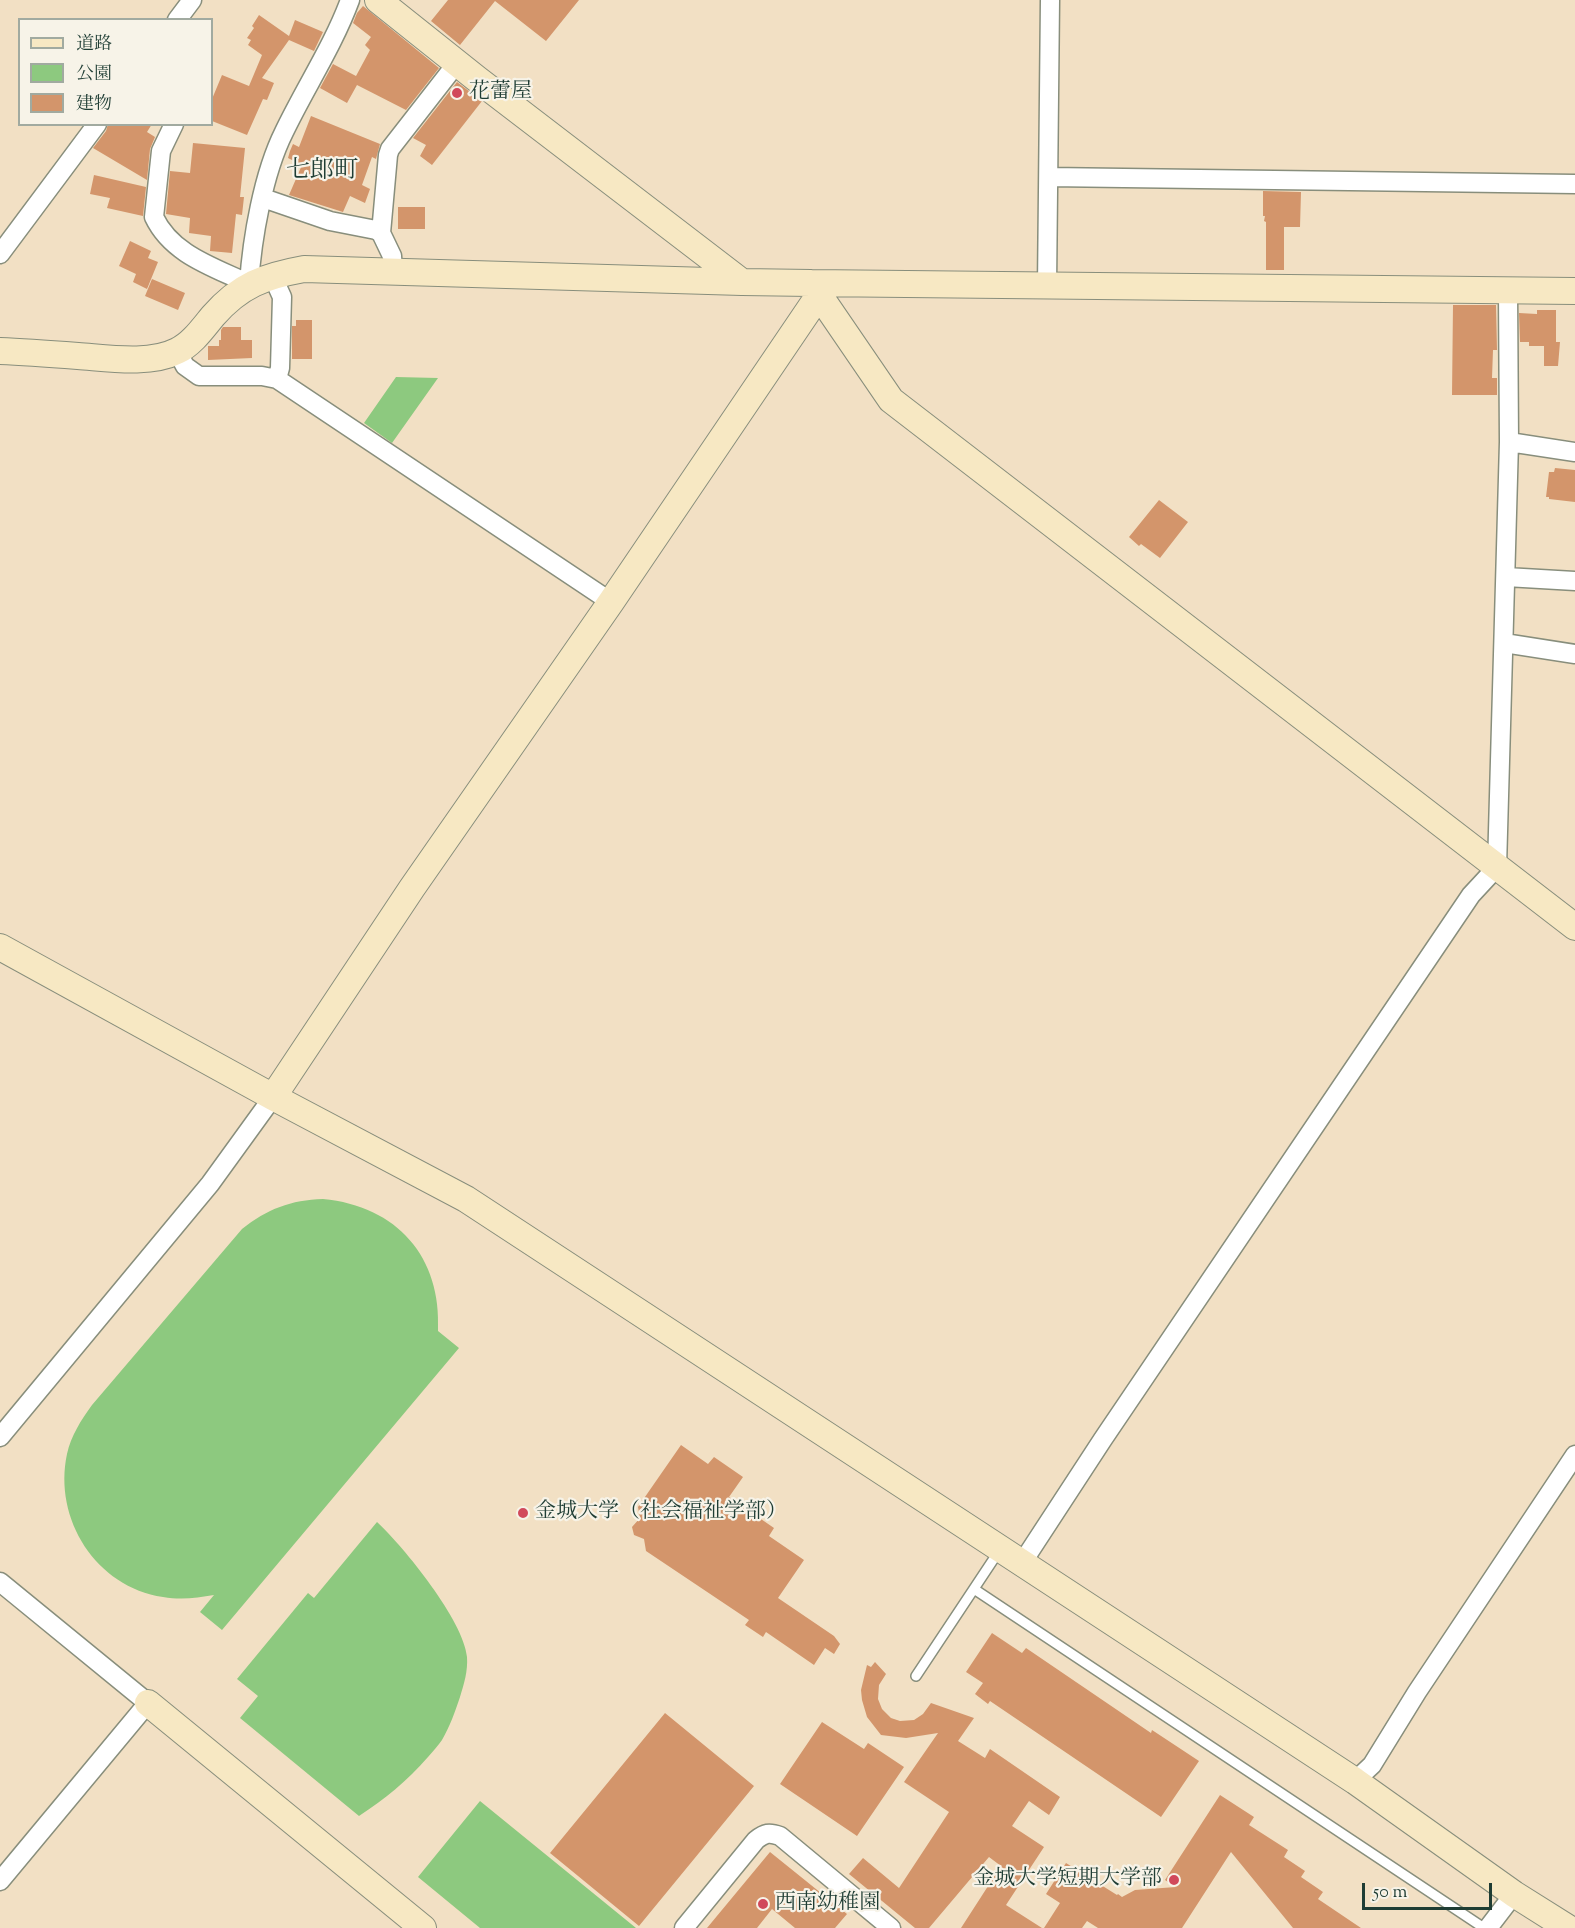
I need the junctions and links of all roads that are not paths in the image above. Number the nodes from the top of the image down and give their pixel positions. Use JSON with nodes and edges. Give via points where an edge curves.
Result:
{"nodes":[{"id":1,"x":192,"y":0,"type":"edge"},
{"id":2,"x":350,"y":0,"type":"edge"},
{"id":3,"x":378,"y":0,"type":"edge"},
{"id":4,"x":1050,"y":0,"type":"edge"},
{"id":5,"x":178,"y":18,"type":"edge"},
{"id":6,"x":457,"y":63,"type":"junction"},
{"id":7,"x":96,"y":126,"type":"edge"},
{"id":8,"x":173,"y":126,"type":"edge"},
{"id":9,"x":1049,"y":177,"type":"junction"},
{"id":10,"x":1575,"y":184,"type":"edge"},
{"id":11,"x":263,"y":198,"type":"junction"},
{"id":12,"x":381,"y":233,"type":"junction"},
{"id":13,"x":0,"y":254,"type":"edge"},
{"id":14,"x":393,"y":270,"type":"junction"},
{"id":15,"x":260,"y":280,"type":"junction"},
{"id":16,"x":742,"y":282,"type":"junction"},
{"id":17,"x":1047,"y":286,"type":"junction"},
{"id":18,"x":815,"y":289,"type":"junction"},
{"id":19,"x":1508,"y":291,"type":"junction"},
{"id":20,"x":1575,"y":291,"type":"edge"},
{"id":21,"x":0,"y":351,"type":"edge"},
{"id":22,"x":177,"y":351,"type":"junction"},
{"id":23,"x":277,"y":379,"type":"junction"},
{"id":24,"x":1509,"y":442,"type":"junction"},
{"id":25,"x":1575,"y":452,"type":"edge"},
{"id":26,"x":1506,"y":577,"type":"junction"},
{"id":27,"x":1575,"y":580,"type":"edge"},
{"id":28,"x":611,"y":602,"type":"junction"},
{"id":29,"x":1504,"y":643,"type":"junction"},
{"id":30,"x":1575,"y":654,"type":"edge"},
{"id":31,"x":1497,"y":867,"type":"junction"},
{"id":32,"x":1575,"y":927,"type":"edge"},
{"id":33,"x":0,"y":947,"type":"edge"},
{"id":34,"x":273,"y":1097,"type":"junction"},
{"id":35,"x":2,"y":1430,"type":"edge"},
{"id":36,"x":1575,"y":1455,"type":"edge"},
{"id":37,"x":1000,"y":1549,"type":"junction"},
{"id":38,"x":1022,"y":1563,"type":"junction"},
{"id":39,"x":0,"y":1582,"type":"edge"},
{"id":40,"x":974,"y":1589,"type":"junction"},
{"id":41,"x":916,"y":1676,"type":"dead end"},
{"id":42,"x":148,"y":1702,"type":"junction"},
{"id":43,"x":1355,"y":1781,"type":"junction"},
{"id":44,"x":0,"y":1881,"type":"edge"},
{"id":45,"x":1514,"y":1894,"type":"junction"},
{"id":46,"x":423,"y":1928,"type":"edge"},
{"id":47,"x":684,"y":1928,"type":"edge"},
{"id":48,"x":891,"y":1928,"type":"edge"},
{"id":49,"x":1486,"y":1928,"type":"edge"},
{"id":50,"x":1568,"y":1928,"type":"edge"}],
"edges":[{"from":1,"to":5,"type":"street"},
{"from":2,"to":11,"type":"street","via":[[283,134]]},
{"from":3,"to":6,"type":"street"},
{"from":4,"to":9,"type":"street"},
{"from":6,"to":12,"type":"street","via":[[390,149]]},
{"from":6,"to":16,"type":"street"},
{"from":7,"to":13,"type":"street"},
{"from":8,"to":15,"type":"street","via":[[161,151],[154,217],[158,226],[195,260]]},
{"from":9,"to":10,"type":"street"},
{"from":9,"to":17,"type":"street"},
{"from":11,"to":12,"type":"street"},
{"from":11,"to":15,"type":"street","via":[[250,258]]},
{"from":12,"to":14,"type":"street","via":[[392,256]]},
{"from":14,"to":15,"type":"street","via":[[304,269]]},
{"from":14,"to":16,"type":"street"},
{"from":15,"to":22,"type":"street","via":[[231,297]]},
{"from":15,"to":23,"type":"street","via":[[282,297]]},
{"from":16,"to":18,"type":"street"},
{"from":17,"to":18,"type":"street"},
{"from":17,"to":19,"type":"street"},
{"from":18,"to":28,"type":"street"},
{"from":18,"to":31,"type":"street","via":[[891,400]]},
{"from":19,"to":20,"type":"street"},
{"from":19,"to":24,"type":"street"},
{"from":21,"to":22,"type":"street","via":[[119,359],[151,358]]},
{"from":22,"to":23,"type":"street","via":[[185,366],[199,376]]},
{"from":23,"to":28,"type":"street"},
{"from":24,"to":25,"type":"street"},
{"from":24,"to":26,"type":"street"},
{"from":26,"to":27,"type":"street"},
{"from":26,"to":29,"type":"street"},
{"from":28,"to":34,"type":"street","via":[[412,888]]},
{"from":29,"to":30,"type":"street"},
{"from":29,"to":31,"type":"street"},
{"from":31,"to":32,"type":"street"},
{"from":31,"to":38,"type":"street","via":[[1472,894]]},
{"from":33,"to":34,"type":"street"},
{"from":34,"to":35,"type":"street","via":[[210,1184]]},
{"from":34,"to":37,"type":"street","via":[[466,1199]]},
{"from":36,"to":43,"type":"street","via":[[1372,1766]]},
{"from":37,"to":38,"type":"street"},
{"from":37,"to":40,"type":"lane"},
{"from":38,"to":43,"type":"street"},
{"from":39,"to":42,"type":"street"},
{"from":40,"to":41,"type":"lane"},
{"from":40,"to":49,"type":"lane"},
{"from":42,"to":44,"type":"street"},
{"from":42,"to":46,"type":"street"},
{"from":43,"to":45,"type":"street"},
{"from":45,"to":49,"type":"street"},
{"from":45,"to":50,"type":"street"},
{"from":47,"to":48,"type":"street","via":[[756,1840],[771,1832]]}]}
